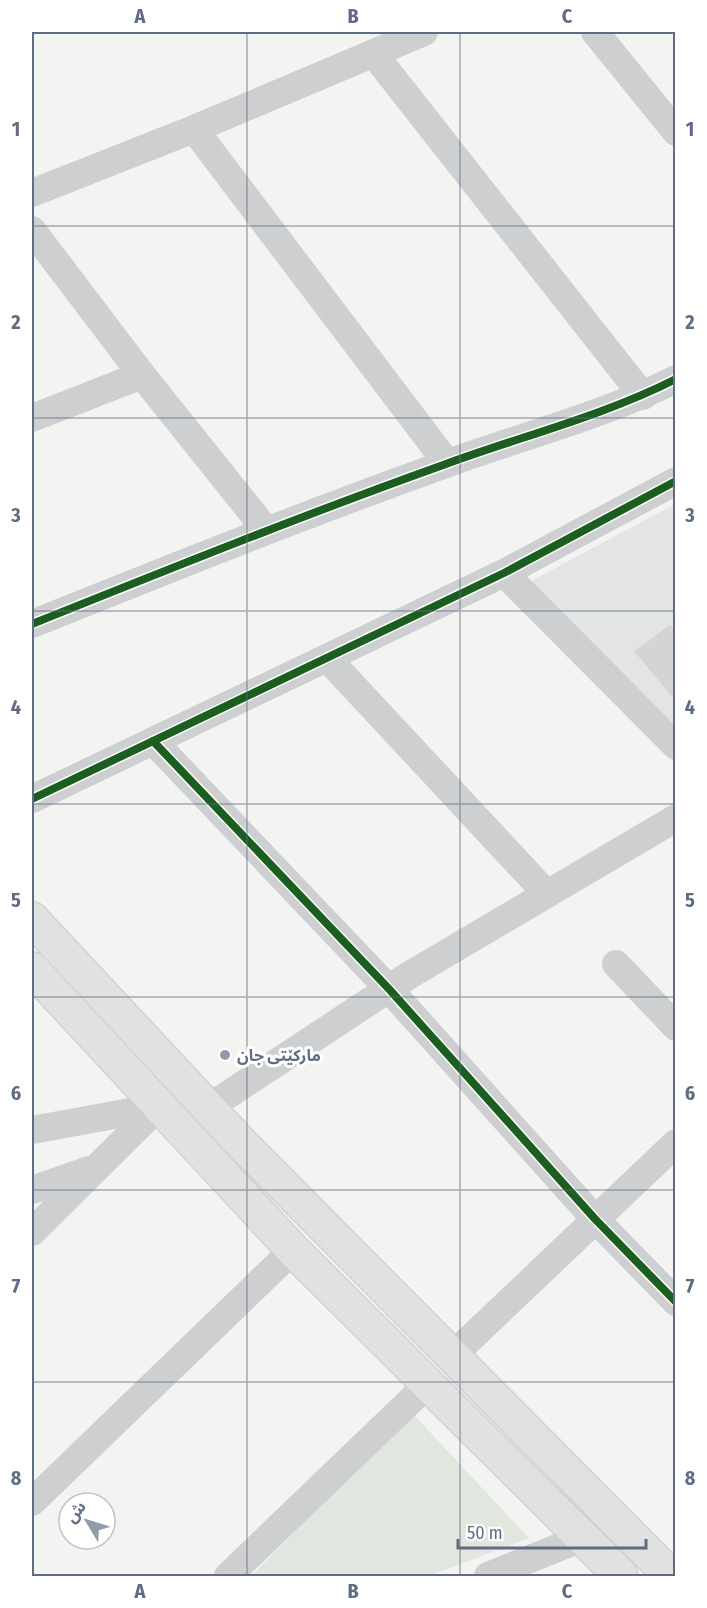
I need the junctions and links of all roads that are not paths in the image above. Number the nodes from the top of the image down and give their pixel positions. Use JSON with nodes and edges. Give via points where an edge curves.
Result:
{"nodes":[{"id":1,"x":424,"y":32,"type":"edge"},
{"id":2,"x":595,"y":32,"type":"edge"},
{"id":3,"x":373,"y":53,"type":"junction"},
{"id":4,"x":194,"y":129,"type":"junction"},
{"id":5,"x":675,"y":132,"type":"edge"},
{"id":6,"x":32,"y":193,"type":"edge"},
{"id":7,"x":32,"y":230,"type":"edge"},
{"id":8,"x":141,"y":375,"type":"junction"},
{"id":9,"x":675,"y":379,"type":"edge"},
{"id":10,"x":644,"y":396,"type":"junction"},
{"id":11,"x":32,"y":418,"type":"edge"},
{"id":12,"x":447,"y":463,"type":"junction"},
{"id":13,"x":675,"y":482,"type":"edge"},
{"id":14,"x":266,"y":530,"type":"junction"},
{"id":15,"x":504,"y":573,"type":"junction"},
{"id":16,"x":32,"y":624,"type":"edge"},
{"id":17,"x":327,"y":658,"type":"junction"},
{"id":18,"x":153,"y":741,"type":"junction"},
{"id":19,"x":675,"y":746,"type":"edge"},
{"id":20,"x":32,"y":799,"type":"edge"},
{"id":21,"x":675,"y":818,"type":"edge"},
{"id":22,"x":546,"y":893,"type":"junction"},
{"id":23,"x":32,"y":919,"type":"edge"},
{"id":24,"x":616,"y":964,"type":"dead end"},
{"id":25,"x":32,"y":969,"type":"edge"},
{"id":26,"x":389,"y":989,"type":"junction"},
{"id":27,"x":675,"y":1027,"type":"edge"},
{"id":28,"x":158,"y":1107,"type":"junction"},
{"id":29,"x":208,"y":1108,"type":"junction"},
{"id":30,"x":32,"y":1130,"type":"edge"},
{"id":31,"x":675,"y":1143,"type":"edge"},
{"id":32,"x":100,"y":1166,"type":"junction"},
{"id":33,"x":277,"y":1179,"type":"junction"},
{"id":34,"x":32,"y":1191,"type":"edge"},
{"id":35,"x":247,"y":1200,"type":"junction"},
{"id":36,"x":313,"y":1215,"type":"junction"},
{"id":37,"x":595,"y":1219,"type":"junction"},
{"id":38,"x":32,"y":1232,"type":"edge"},
{"id":39,"x":287,"y":1243,"type":"junction"},
{"id":40,"x":675,"y":1302,"type":"edge"},
{"id":41,"x":452,"y":1356,"type":"junction"},
{"id":42,"x":428,"y":1384,"type":"junction"},
{"id":43,"x":32,"y":1502,"type":"edge"},
{"id":44,"x":582,"y":1538,"type":"junction"},
{"id":45,"x":228,"y":1576,"type":"edge"},
{"id":46,"x":488,"y":1576,"type":"edge"},
{"id":47,"x":621,"y":1576,"type":"edge"},
{"id":48,"x":671,"y":1576,"type":"edge"}],
"edges":[{"from":1,"to":3,"type":"street"},
{"from":2,"to":5,"type":"street"},
{"from":3,"to":4,"type":"street"},
{"from":3,"to":10,"type":"street"},
{"from":4,"to":6,"type":"street"},
{"from":4,"to":12,"type":"street"},
{"from":7,"to":8,"type":"street"},
{"from":8,"to":11,"type":"street"},
{"from":8,"to":14,"type":"street"},
{"from":9,"to":10,"type":"street"},
{"from":10,"to":12,"type":"street"},
{"from":12,"to":14,"type":"street"},
{"from":13,"to":15,"type":"street"},
{"from":14,"to":16,"type":"street"},
{"from":15,"to":17,"type":"street"},
{"from":15,"to":19,"type":"street"},
{"from":17,"to":18,"type":"street"},
{"from":17,"to":22,"type":"street"},
{"from":18,"to":20,"type":"street"},
{"from":18,"to":26,"type":"street"},
{"from":21,"to":22,"type":"street"},
{"from":22,"to":26,"type":"street"},
{"from":23,"to":29,"type":"main road"},
{"from":24,"to":27,"type":"street"},
{"from":25,"to":28,"type":"main road"},
{"from":26,"to":29,"type":"street"},
{"from":26,"to":37,"type":"street"},
{"from":28,"to":30,"type":"street"},
{"from":28,"to":32,"type":"street"},
{"from":28,"to":35,"type":"main road"},
{"from":29,"to":33,"type":"main road"},
{"from":31,"to":37,"type":"street"},
{"from":32,"to":34,"type":"street"},
{"from":32,"to":38,"type":"street"},
{"from":33,"to":35,"type":"main road","via":[[271,1197],[259,1203]]},
{"from":33,"to":36,"type":"main road"},
{"from":35,"to":39,"type":"main road"},
{"from":36,"to":39,"type":"main road","via":[[304,1212],[287,1219],[282,1227]]},
{"from":36,"to":41,"type":"main road"},
{"from":37,"to":40,"type":"street"},
{"from":37,"to":41,"type":"street"},
{"from":39,"to":42,"type":"main road"},
{"from":39,"to":43,"type":"street"},
{"from":41,"to":48,"type":"main road"},
{"from":42,"to":44,"type":"main road"},
{"from":42,"to":45,"type":"street"},
{"from":44,"to":46,"type":"street"},
{"from":44,"to":47,"type":"main road"}]}
